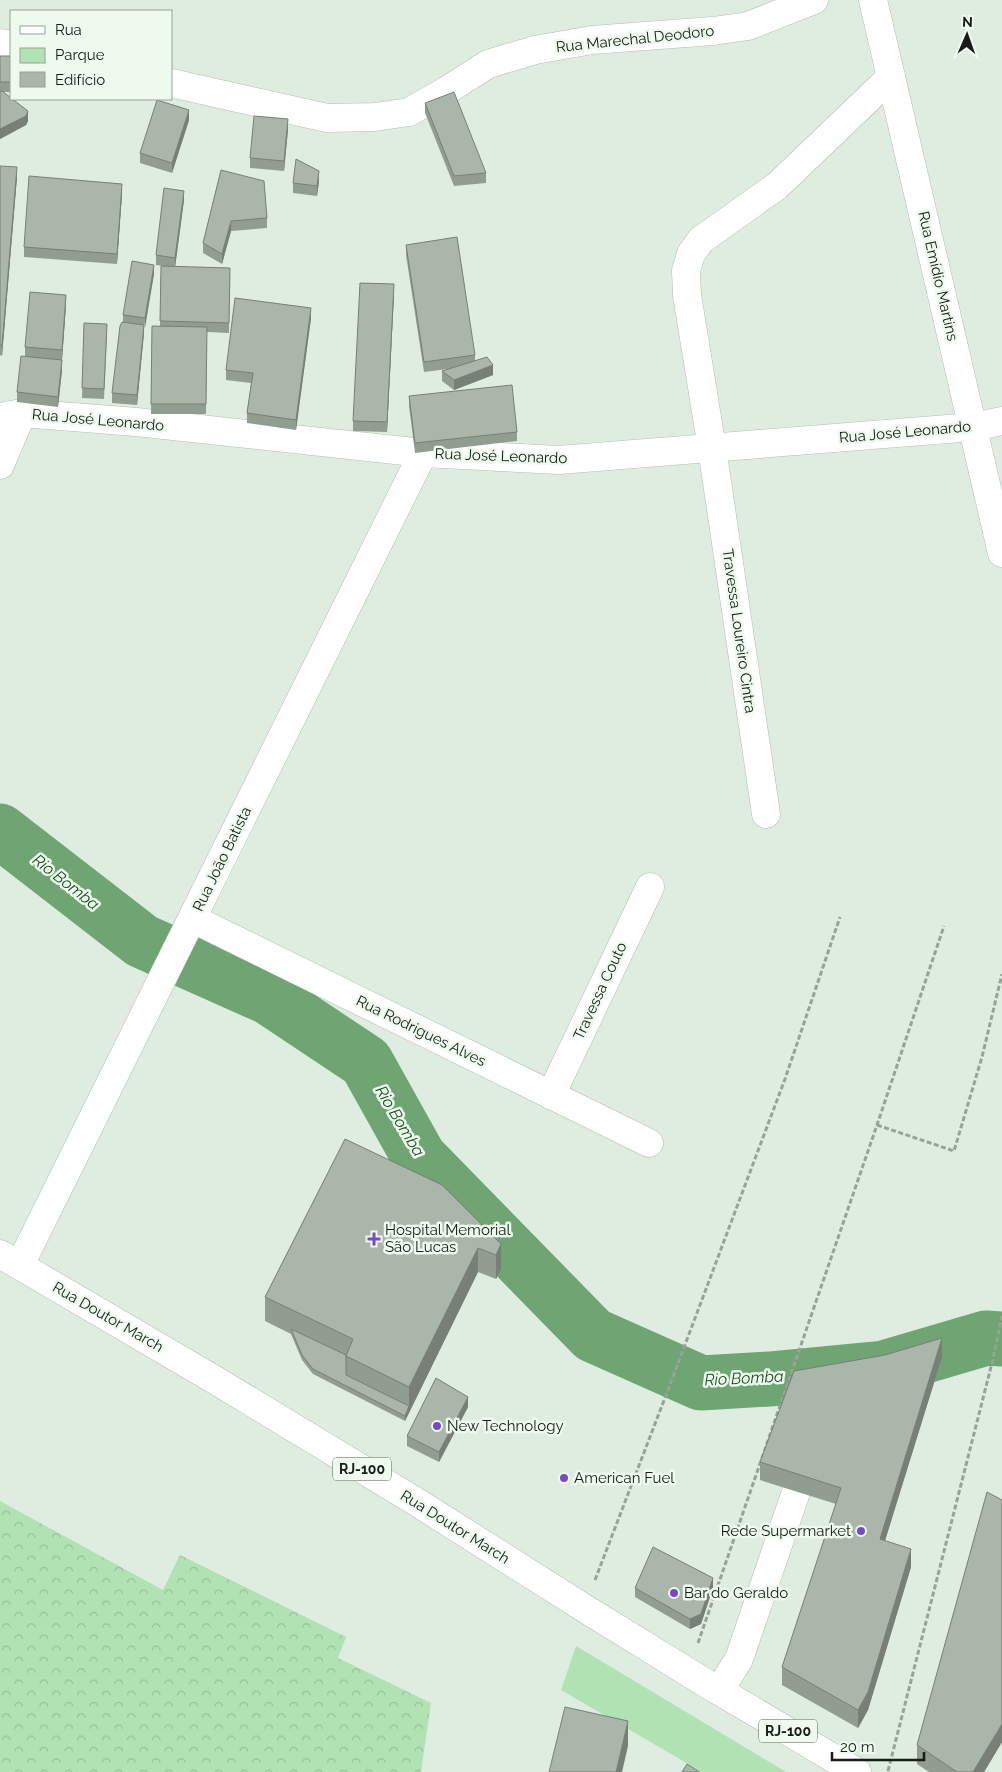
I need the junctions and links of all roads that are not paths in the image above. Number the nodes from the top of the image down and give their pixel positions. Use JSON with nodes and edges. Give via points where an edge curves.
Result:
{"nodes":[{"id":1,"x":814,"y":0,"type":"edge"},
{"id":2,"x":873,"y":0,"type":"edge"},
{"id":3,"x":891,"y":77,"type":"junction"},
{"id":4,"x":172,"y":83,"type":"edge"},
{"id":5,"x":11,"y":415,"type":"edge"},
{"id":6,"x":1002,"y":421,"type":"edge"},
{"id":7,"x":973,"y":427,"type":"junction"},
{"id":8,"x":712,"y":448,"type":"junction"},
{"id":9,"x":423,"y":453,"type":"junction"},
{"id":10,"x":0,"y":465,"type":"edge"},
{"id":11,"x":1002,"y":553,"type":"edge"},
{"id":12,"x":766,"y":814,"type":"dead end"},
{"id":13,"x":650,"y":887,"type":"dead end"},
{"id":14,"x":193,"y":919,"type":"junction"},
{"id":15,"x":551,"y":1095,"type":"junction"},
{"id":16,"x":649,"y":1143,"type":"dead end"},
{"id":17,"x":10,"y":1260,"type":"edge"},
{"id":18,"x":796,"y":1492,"type":"edge"},
{"id":19,"x":719,"y":1691,"type":"junction"},
{"id":20,"x":856,"y":1772,"type":"edge"}],
"edges":[{"from":1,"to":4,"type":"street","name":"Rua Marechal Deodoro","via":[[748,26],[592,40],[535,50],[488,64],[409,112],[375,117],[327,118]]},
{"from":2,"to":3,"type":"street","name":"Rua Emídio Martins"},
{"from":3,"to":7,"type":"street","name":"Rua Emídio Martins"},
{"from":3,"to":8,"type":"street","name":"Travessa Loureiro Cintra","via":[[777,186],[701,240],[691,254],[686,271],[687,295]]},
{"from":5,"to":9,"type":"street","name":"Rua José Leonardo","via":[[136,422]]},
{"from":5,"to":10,"type":"street"},
{"from":6,"to":7,"type":"street","name":"Rua José Leonardo"},
{"from":7,"to":8,"type":"street","name":"Rua José Leonardo"},
{"from":7,"to":11,"type":"street","name":"Rua Emídio Martins"},
{"from":8,"to":9,"type":"street","name":"Rua José Leonardo","via":[[559,460]]},
{"from":8,"to":12,"type":"street","name":"Travessa Loureiro Cintra"},
{"from":9,"to":14,"type":"street","name":"Rua João Batista"},
{"from":13,"to":15,"type":"street","name":"Travessa Couto"},
{"from":14,"to":15,"type":"street","name":"Rua Rodrigues Alves"},
{"from":14,"to":17,"type":"street","name":"Rua João Batista"},
{"from":15,"to":16,"type":"street","name":"Rua Rodrigues Alves"},
{"from":17,"to":19,"type":"street","name":"Rua Doutor March","number":"RJ-100","via":[[415,1501]]},
{"from":18,"to":19,"type":"street","via":[[739,1659]]},
{"from":19,"to":20,"type":"street","name":"Rua Doutor March","number":"RJ-100"}]}
